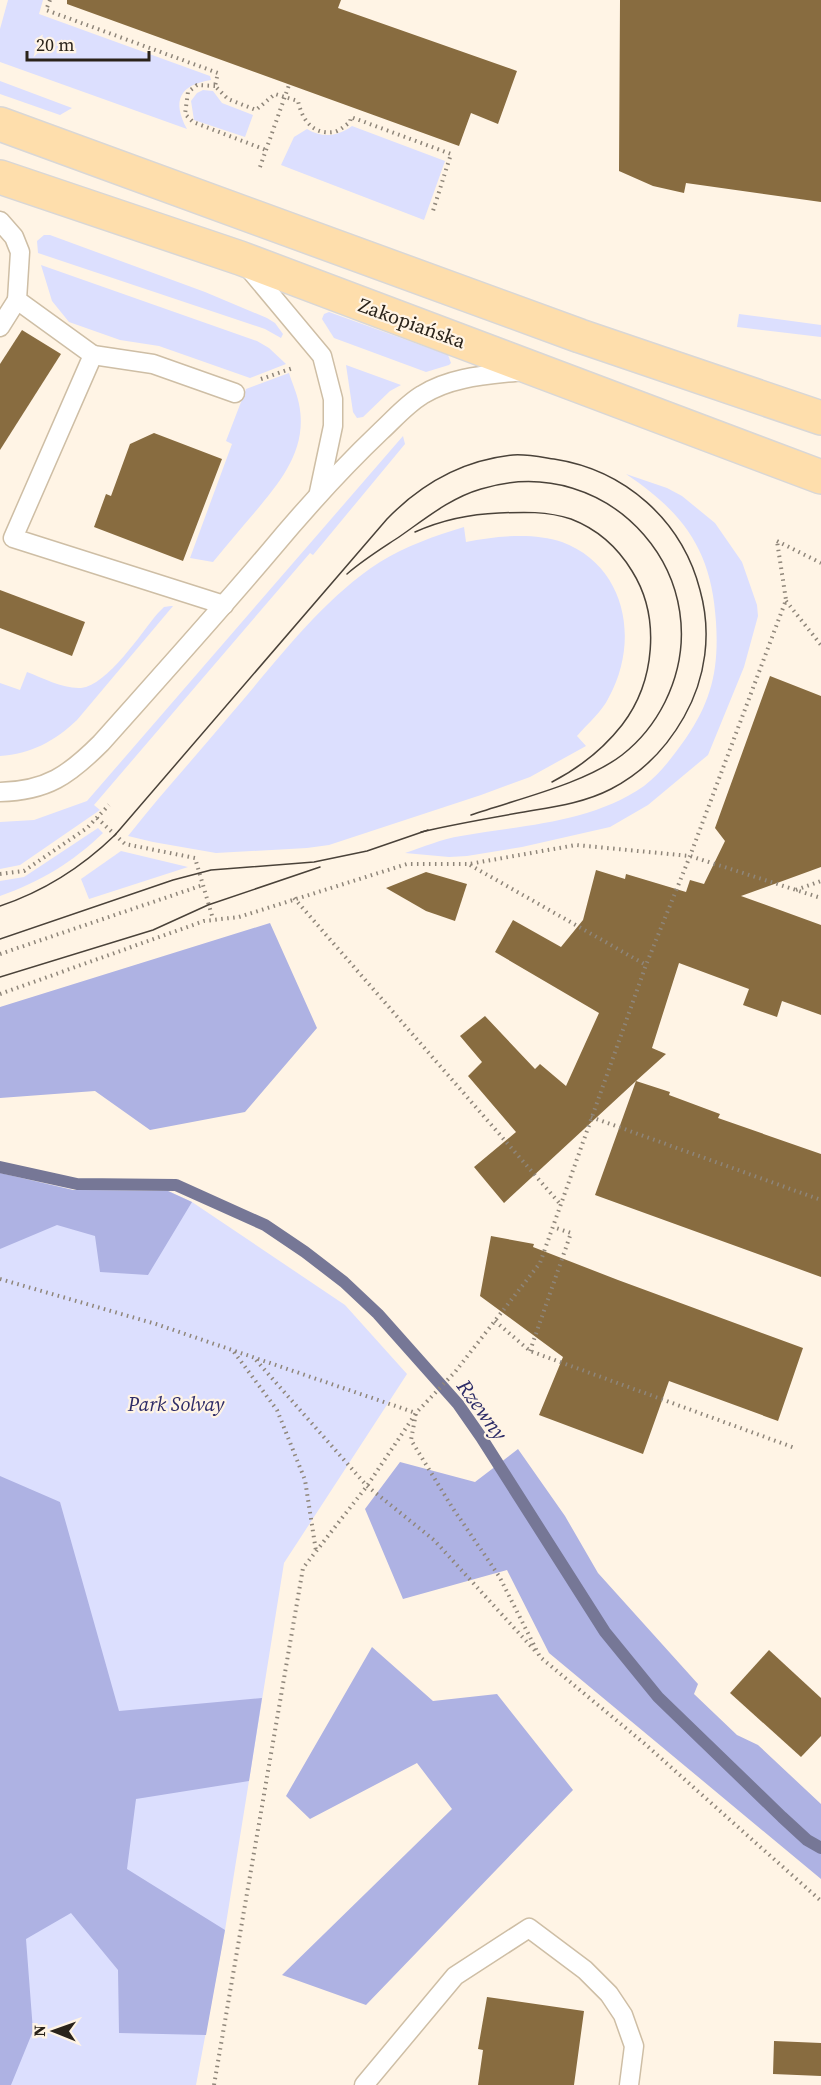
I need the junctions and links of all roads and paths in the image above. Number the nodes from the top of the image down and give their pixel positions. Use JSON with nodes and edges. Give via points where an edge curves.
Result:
{"nodes":[{"id":1,"x":50,"y":0,"type":"edge"},
{"id":2,"x":289,"y":85,"type":"dead end"},
{"id":3,"x":215,"y":86,"type":"junction"},
{"id":4,"x":285,"y":97,"type":"junction"},
{"id":5,"x":0,"y":124,"type":"edge"},
{"id":6,"x":266,"y":150,"type":"junction"},
{"id":7,"x":260,"y":167,"type":"dead end"},
{"id":8,"x":0,"y":177,"type":"edge"},
{"id":9,"x":432,"y":213,"type":"dead end"},
{"id":10,"x":0,"y":221,"type":"edge"},
{"id":11,"x":240,"y":258,"type":"junction"},
{"id":12,"x":17,"y":300,"type":"junction"},
{"id":13,"x":0,"y":327,"type":"edge"},
{"id":14,"x":93,"y":355,"type":"junction"},
{"id":15,"x":298,"y":366,"type":"dead end"},
{"id":16,"x":537,"y":369,"type":"junction"},
{"id":17,"x":235,"y":393,"type":"joint"},
{"id":18,"x":821,"y":418,"type":"edge"},
{"id":19,"x":821,"y":477,"type":"edge"},
{"id":20,"x":319,"y":494,"type":"junction"},
{"id":21,"x":6,"y":537,"type":"edge"},
{"id":22,"x":821,"y":562,"type":"edge"},
{"id":23,"x":786,"y":600,"type":"junction"},
{"id":24,"x":224,"y":605,"type":"junction"},
{"id":25,"x":821,"y":645,"type":"edge"},
{"id":26,"x":0,"y":792,"type":"edge"},
{"id":27,"x":108,"y":805,"type":"dead end"},
{"id":28,"x":97,"y":818,"type":"junction"},
{"id":29,"x":690,"y":856,"type":"junction"},
{"id":30,"x":469,"y":864,"type":"junction"},
{"id":31,"x":0,"y":874,"type":"edge"},
{"id":32,"x":821,"y":880,"type":"edge"},
{"id":33,"x":203,"y":885,"type":"junction"},
{"id":34,"x":795,"y":890,"type":"junction"},
{"id":35,"x":294,"y":898,"type":"junction"},
{"id":36,"x":821,"y":898,"type":"edge"},
{"id":37,"x":213,"y":919,"type":"junction"},
{"id":38,"x":0,"y":954,"type":"edge"},
{"id":39,"x":646,"y":965,"type":"junction"},
{"id":40,"x":0,"y":993,"type":"edge"},
{"id":41,"x":591,"y":1117,"type":"junction"},
{"id":42,"x":821,"y":1200,"type":"edge"},
{"id":43,"x":561,"y":1205,"type":"junction"},
{"id":44,"x":553,"y":1227,"type":"junction"},
{"id":45,"x":0,"y":1279,"type":"edge"},
{"id":46,"x":495,"y":1321,"type":"junction"},
{"id":47,"x":530,"y":1350,"type":"junction"},
{"id":48,"x":234,"y":1352,"type":"junction"},
{"id":49,"x":256,"y":1359,"type":"junction"},
{"id":50,"x":416,"y":1413,"type":"junction"},
{"id":51,"x":795,"y":1448,"type":"dead end"},
{"id":52,"x":367,"y":1486,"type":"junction"},
{"id":53,"x":316,"y":1551,"type":"junction"},
{"id":54,"x":540,"y":1656,"type":"junction"},
{"id":55,"x":821,"y":1901,"type":"edge"},
{"id":56,"x":214,"y":2085,"type":"edge"},
{"id":57,"x":364,"y":2085,"type":"edge"},
{"id":58,"x":629,"y":2085,"type":"edge"}],
"edges":[{"from":1,"to":3,"type":"path","via":[[46,10],[218,73]]},
{"from":2,"to":4,"type":"path"},
{"from":3,"to":4,"type":"path","via":[[228,99],[256,110],[275,94]]},
{"from":3,"to":6,"type":"path","via":[[197,85],[188,92],[185,114],[193,122]]},
{"from":4,"to":6,"type":"path"},
{"from":4,"to":9,"type":"path","via":[[298,101],[301,116],[316,130],[335,132],[351,117],[451,154]]},
{"from":5,"to":18,"type":"main road","via":[[580,336]]},
{"from":6,"to":7,"type":"path"},
{"from":8,"to":11,"type":"main road","name":"Zakopiańska"},
{"from":10,"to":12,"type":"lane","via":[[14,237],[20,252]]},
{"from":11,"to":16,"type":"main road","name":"Zakopiańska"},
{"from":11,"to":20,"type":"lane","via":[[322,356],[333,399],[333,426]]},
{"from":12,"to":13,"type":"lane"},
{"from":12,"to":14,"type":"lane"},
{"from":14,"to":17,"type":"lane","via":[[153,364]]},
{"from":14,"to":21,"type":"lane"},
{"from":15,"to":17,"type":"path","via":[[248,384]]},
{"from":16,"to":19,"type":"main road","name":"Zakopiańska"},
{"from":16,"to":20,"type":"lane","via":[[470,377],[422,395],[356,454]]},
{"from":20,"to":24,"type":"lane"},
{"from":21,"to":24,"type":"lane"},
{"from":22,"to":23,"type":"path","via":[[777,541]]},
{"from":23,"to":25,"type":"path"},
{"from":23,"to":29,"type":"path"},
{"from":24,"to":26,"type":"lane","via":[[80,764],[50,783]]},
{"from":27,"to":28,"type":"path"},
{"from":28,"to":31,"type":"path","via":[[24,871]]},
{"from":28,"to":33,"type":"path","via":[[125,844],[195,858]]},
{"from":29,"to":30,"type":"path","via":[[576,845]]},
{"from":29,"to":34,"type":"path"},
{"from":29,"to":39,"type":"path"},
{"from":30,"to":35,"type":"path","via":[[407,864]]},
{"from":30,"to":39,"type":"path"},
{"from":32,"to":34,"type":"path"},
{"from":33,"to":37,"type":"path"},
{"from":33,"to":38,"type":"path"},
{"from":34,"to":36,"type":"path"},
{"from":35,"to":37,"type":"path","via":[[239,917]]},
{"from":35,"to":43,"type":"path"},
{"from":37,"to":40,"type":"path"},
{"from":39,"to":41,"type":"path"},
{"from":41,"to":42,"type":"path"},
{"from":41,"to":43,"type":"path"},
{"from":43,"to":44,"type":"path"},
{"from":44,"to":46,"type":"path","via":[[540,1263]]},
{"from":44,"to":47,"type":"path","via":[[571,1233]]},
{"from":45,"to":48,"type":"path","via":[[156,1324]]},
{"from":46,"to":47,"type":"path"},
{"from":46,"to":50,"type":"path"},
{"from":47,"to":51,"type":"path"},
{"from":48,"to":49,"type":"path"},
{"from":48,"to":53,"type":"path","via":[[277,1410],[305,1480]]},
{"from":49,"to":50,"type":"path"},
{"from":49,"to":52,"type":"path"},
{"from":50,"to":52,"type":"path"},
{"from":50,"to":54,"type":"path","via":[[411,1440],[499,1576]]},
{"from":52,"to":53,"type":"path"},
{"from":52,"to":54,"type":"path","via":[[434,1540]]},
{"from":53,"to":56,"type":"path","via":[[303,1568]]},
{"from":54,"to":55,"type":"path"},
{"from":57,"to":58,"type":"lane","via":[[454,1976],[529,1928],[585,1970],[623,2015],[634,2046]]}]}
